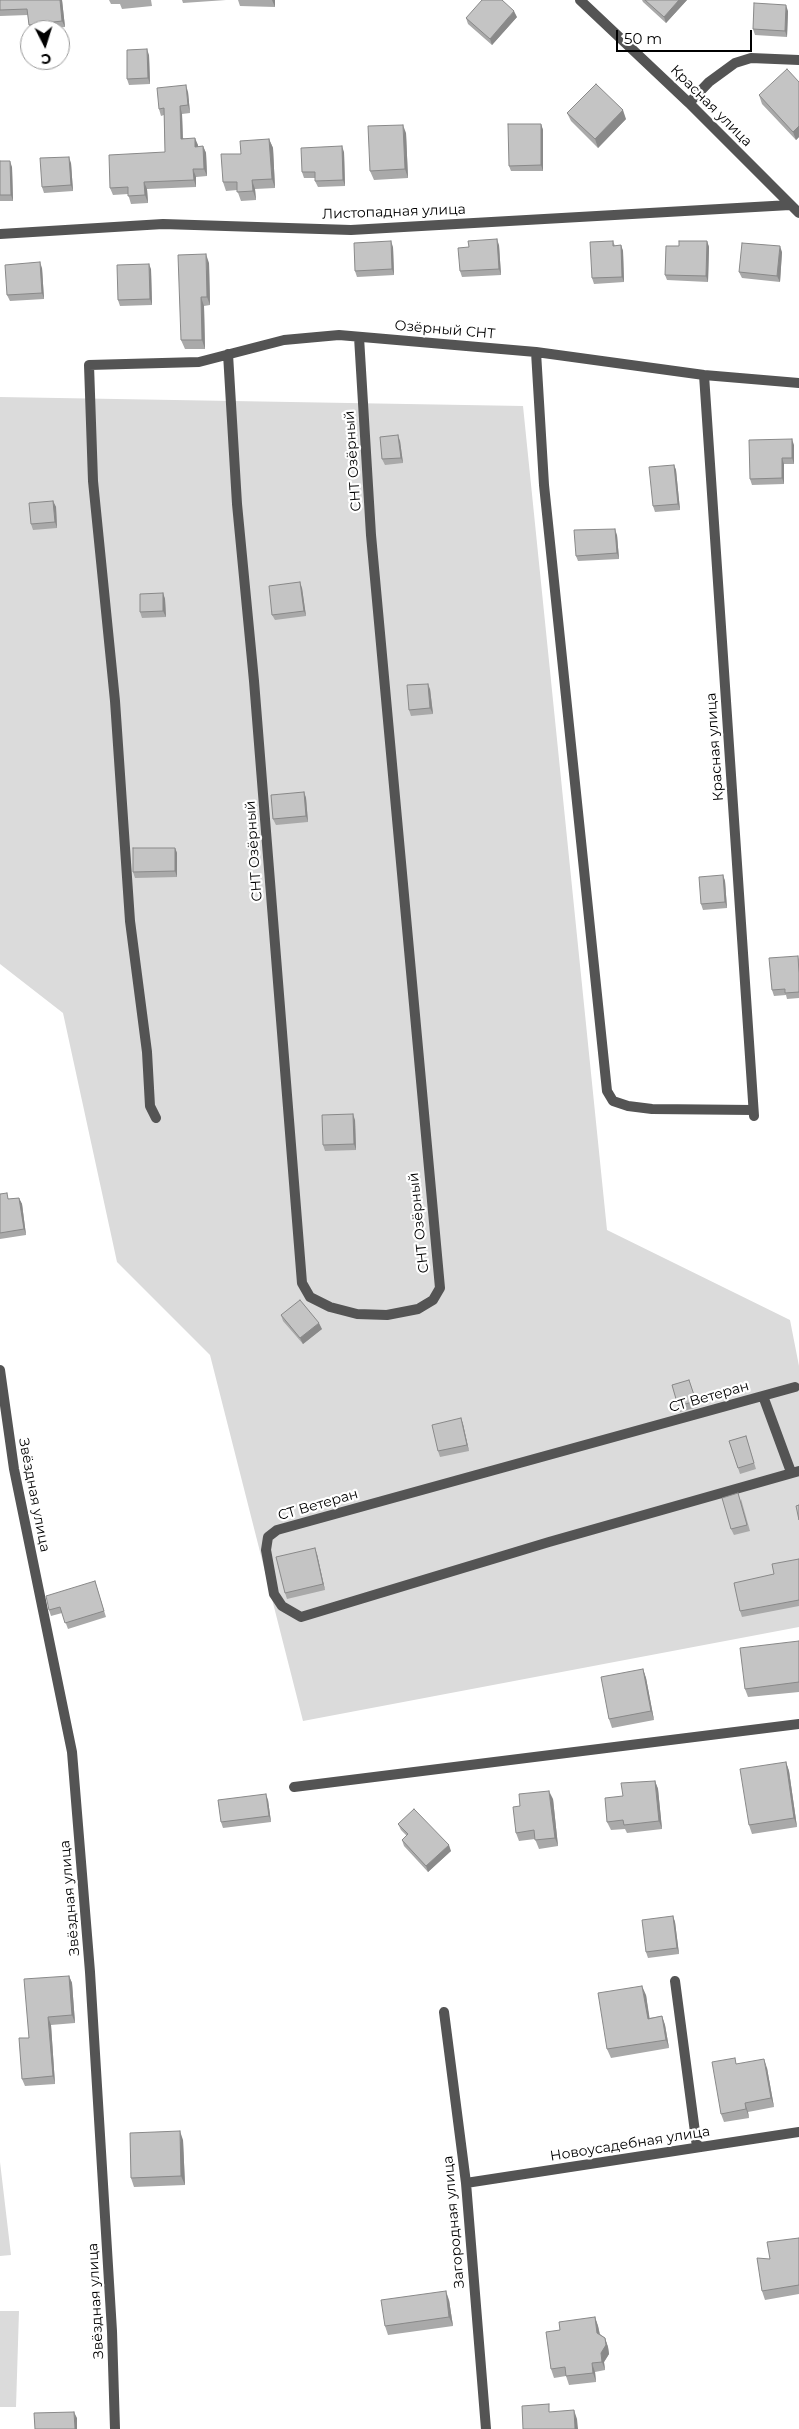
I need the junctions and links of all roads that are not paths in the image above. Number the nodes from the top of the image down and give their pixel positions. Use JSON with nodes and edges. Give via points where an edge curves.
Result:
{"nodes":[{"id":1,"x":580,"y":0,"type":"edge"},
{"id":2,"x":799,"y":60,"type":"edge"},
{"id":3,"x":689,"y":103,"type":"junction"},
{"id":4,"x":790,"y":205,"type":"junction"},
{"id":5,"x":799,"y":213,"type":"edge"},
{"id":6,"x":0,"y":234,"type":"edge"},
{"id":7,"x":359,"y":337,"type":"junction"},
{"id":8,"x":536,"y":352,"type":"junction"},
{"id":9,"x":228,"y":354,"type":"junction"},
{"id":10,"x":704,"y":375,"type":"junction"},
{"id":11,"x":799,"y":383,"type":"edge"},
{"id":12,"x":156,"y":1118,"type":"dead end"},
{"id":13,"x":0,"y":1370,"type":"edge"},
{"id":14,"x":795,"y":1386,"type":"dead end"},
{"id":15,"x":763,"y":1396,"type":"junction"},
{"id":16,"x":795,"y":1471,"type":"edge"},
{"id":17,"x":799,"y":1724,"type":"edge"},
{"id":18,"x":294,"y":1787,"type":"dead end"},
{"id":19,"x":675,"y":1981,"type":"dead end"},
{"id":20,"x":444,"y":2012,"type":"dead end"},
{"id":21,"x":799,"y":2132,"type":"edge"},
{"id":22,"x":697,"y":2147,"type":"junction"},
{"id":23,"x":466,"y":2183,"type":"junction"},
{"id":24,"x":115,"y":2429,"type":"edge"},
{"id":25,"x":486,"y":2429,"type":"edge"}],
"edges":[{"from":1,"to":3,"type":"street","name":"Красная улица"},
{"from":2,"to":3,"type":"street","via":[[751,58],[735,63],[709,82]]},
{"from":3,"to":4,"type":"street","name":"Красная улица"},
{"from":4,"to":5,"type":"street","name":"Красная улица"},
{"from":4,"to":6,"type":"street","name":"Листопадная улица","via":[[351,230],[163,224]]},
{"from":7,"to":8,"type":"street","name":"Озёрный СНТ"},
{"from":7,"to":9,"type":"street","name":"Озёрный СНТ","via":[[339,335],[284,340]]},
{"from":7,"to":9,"type":"street","name":"СНТ Озёрный","via":[[371,536],[440,1288],[433,1300],[418,1309],[387,1315],[357,1314],[330,1307],[310,1297],[302,1283],[237,504]]},
{"from":8,"to":10,"type":"street","name":"Озёрный СНТ"},
{"from":8,"to":10,"type":"street","name":"Красная улица","via":[[544,485],[607,1091],[614,1101],[628,1106],[754,1114]]},
{"from":9,"to":12,"type":"street","name":"Озёрный СНТ","via":[[200,362],[89,365],[92,480],[115,701],[130,921],[147,1052],[150,1106]]},
{"from":10,"to":11,"type":"street","name":"Озёрный СНТ"},
{"from":13,"to":24,"type":"street","name":"Звёздная улица","via":[[14,1470],[72,1752],[91,1981]]},
{"from":14,"to":15,"type":"street","name":"СТ Ветеран"},
{"from":15,"to":16,"type":"street"},
{"from":15,"to":16,"type":"street","name":"СТ Ветеран","via":[[277,1530],[268,1537],[266,1550],[274,1594],[282,1606],[302,1617]]},
{"from":17,"to":18,"type":"street"},
{"from":19,"to":22,"type":"street"},
{"from":20,"to":23,"type":"street","name":"Загородная улица"},
{"from":21,"to":22,"type":"street","name":"Новоусадебная улица"},
{"from":22,"to":23,"type":"street","name":"Новоусадебная улица"},
{"from":23,"to":25,"type":"street","name":"Загородная улица"}]}
